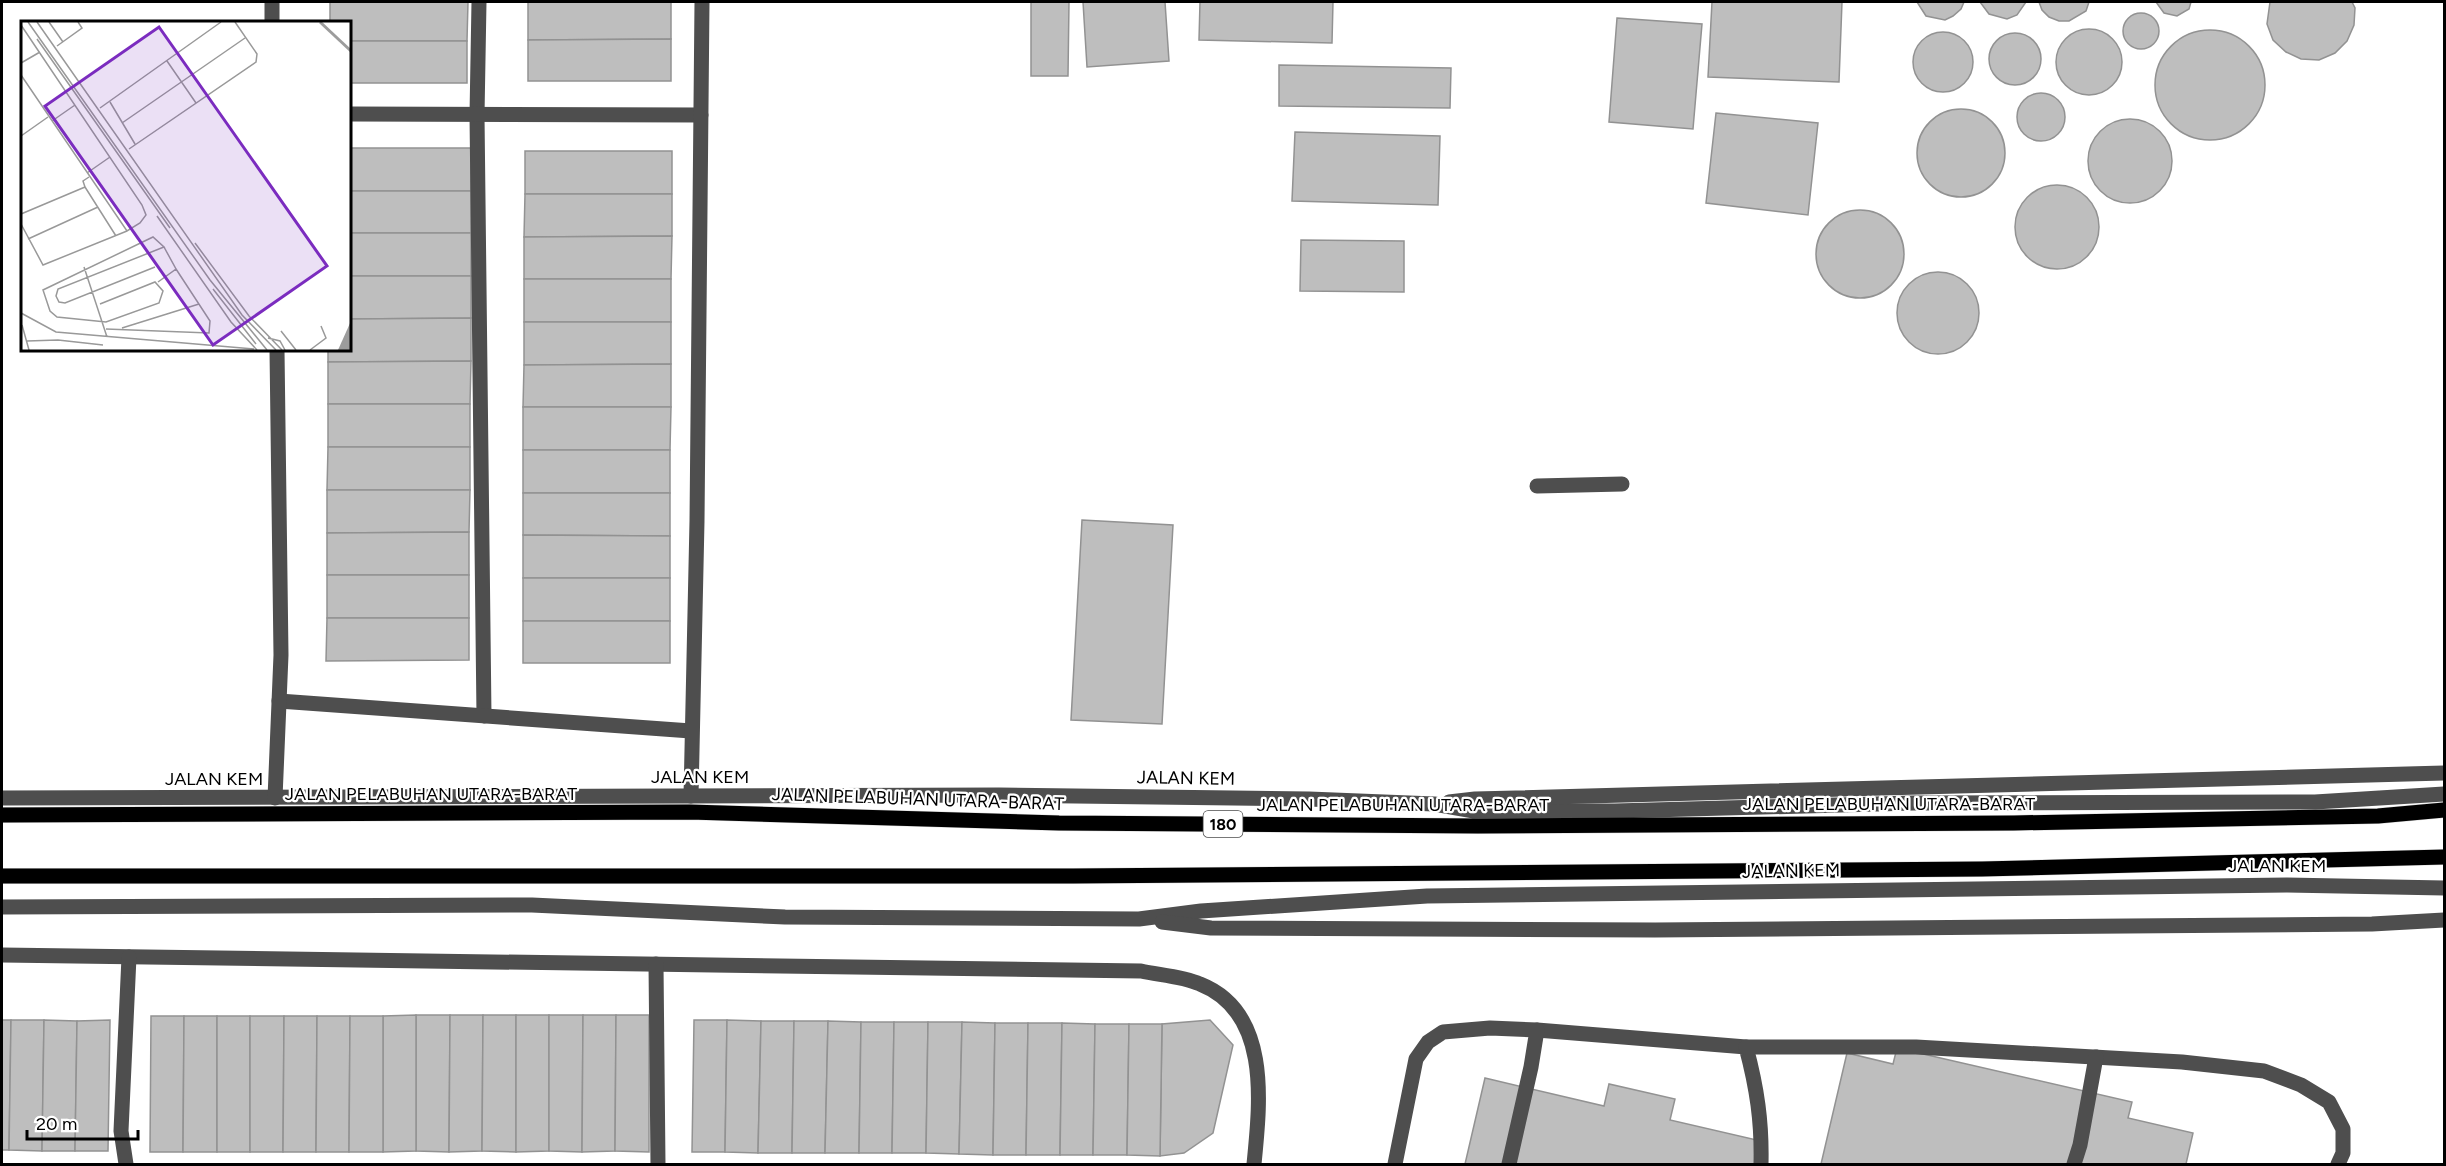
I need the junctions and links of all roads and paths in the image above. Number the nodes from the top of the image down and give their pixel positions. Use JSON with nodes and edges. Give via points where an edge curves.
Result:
{"nodes":[{"id":1,"x":272,"y":2,"type":"edge"},
{"id":2,"x":479,"y":2,"type":"edge"},
{"id":3,"x":702,"y":2,"type":"edge"},
{"id":4,"x":272,"y":21,"type":"edge"},
{"id":5,"x":351,"y":114,"type":"edge"},
{"id":6,"x":477,"y":115,"type":"junction"},
{"id":7,"x":701,"y":115,"type":"junction"},
{"id":8,"x":277,"y":351,"type":"edge"},
{"id":9,"x":1622,"y":484,"type":"dead end"},
{"id":10,"x":1537,"y":486,"type":"dead end"},
{"id":11,"x":279,"y":701,"type":"junction"},
{"id":12,"x":484,"y":716,"type":"junction"},
{"id":13,"x":691,"y":731,"type":"junction"},
{"id":14,"x":2445,"y":773,"type":"edge"},
{"id":15,"x":2445,"y":794,"type":"edge"},
{"id":16,"x":691,"y":796,"type":"junction"},
{"id":17,"x":2,"y":798,"type":"edge"},
{"id":18,"x":275,"y":798,"type":"junction"},
{"id":19,"x":1434,"y":804,"type":"junction"},
{"id":20,"x":2445,"y":810,"type":"edge"},
{"id":21,"x":2,"y":815,"type":"edge"},
{"id":22,"x":2445,"y":857,"type":"edge"},
{"id":23,"x":2,"y":876,"type":"edge"},
{"id":24,"x":2445,"y":888,"type":"edge"},
{"id":25,"x":2,"y":907,"type":"edge"},
{"id":26,"x":1138,"y":919,"type":"junction"},
{"id":27,"x":2445,"y":920,"type":"edge"},
{"id":28,"x":2,"y":955,"type":"edge"},
{"id":29,"x":129,"y":957,"type":"junction"},
{"id":30,"x":656,"y":964,"type":"junction"},
{"id":31,"x":1537,"y":1030,"type":"junction"},
{"id":32,"x":1746,"y":1047,"type":"junction"},
{"id":33,"x":2096,"y":1057,"type":"junction"},
{"id":34,"x":126,"y":1164,"type":"edge"},
{"id":35,"x":658,"y":1164,"type":"edge"},
{"id":36,"x":1254,"y":1164,"type":"edge"},
{"id":37,"x":1395,"y":1164,"type":"edge"},
{"id":38,"x":1509,"y":1164,"type":"edge"},
{"id":39,"x":1761,"y":1164,"type":"edge"},
{"id":40,"x":2074,"y":1164,"type":"edge"},
{"id":41,"x":2338,"y":1164,"type":"edge"}],
"edges":[{"from":1,"to":4,"type":"street"},
{"from":2,"to":6,"type":"street"},
{"from":3,"to":7,"type":"street"},
{"from":5,"to":6,"type":"street"},
{"from":6,"to":7,"type":"street"},
{"from":6,"to":12,"type":"street"},
{"from":7,"to":13,"type":"street"},
{"from":8,"to":11,"type":"street"},
{"from":9,"to":10,"type":"street"},
{"from":11,"to":12,"type":"street"},
{"from":11,"to":18,"type":"street"},
{"from":12,"to":13,"type":"street"},
{"from":13,"to":16,"type":"street"},
{"from":14,"to":19,"type":"street","name":"JALAN KEM","via":[[1475,799]]},
{"from":15,"to":19,"type":"street","name":"JALAN KEM","via":[[2315,802],[1913,803],[1615,811],[1474,811]]},
{"from":16,"to":18,"type":"street","name":"JALAN KEM"},
{"from":16,"to":19,"type":"street","name":"JALAN KEM","via":[[999,795]]},
{"from":17,"to":18,"type":"street","name":"JALAN KEM"},
{"from":20,"to":21,"type":"main road","name":"JALAN PELABUHAN UTARA-BARAT","number":"180","via":[[2378,816],[2014,823],[1490,826],[1059,823],[690,812]]},
{"from":22,"to":23,"type":"main road","via":[[1982,869],[1084,876]]},
{"from":24,"to":26,"type":"street","name":"JALAN KEM","via":[[2287,885],[1427,896]]},
{"from":25,"to":26,"type":"street","name":"JALAN KEM","via":[[532,905],[785,917]]},
{"from":26,"to":27,"type":"street","name":"JALAN KEM","via":[[1211,928],[1632,930],[2372,924]]},
{"from":28,"to":29,"type":"street"},
{"from":29,"to":30,"type":"street"},
{"from":29,"to":34,"type":"street","via":[[121,1131]]},
{"from":30,"to":35,"type":"street"},
{"from":30,"to":36,"type":"street","via":[[1141,971],[1199,983],[1227,1000],[1244,1022],[1253,1046],[1259,1078]]},
{"from":31,"to":32,"type":"street"},
{"from":31,"to":37,"type":"street","via":[[1443,1032],[1428,1042],[1416,1059]]},
{"from":31,"to":38,"type":"street"},
{"from":32,"to":33,"type":"street","via":[[1916,1047]]},
{"from":32,"to":39,"type":"street","via":[[1757,1086]]},
{"from":33,"to":40,"type":"street"},
{"from":33,"to":41,"type":"street","via":[[2264,1071],[2301,1085],[2328,1102],[2336,1113],[2343,1129],[2343,1153]]}]}
